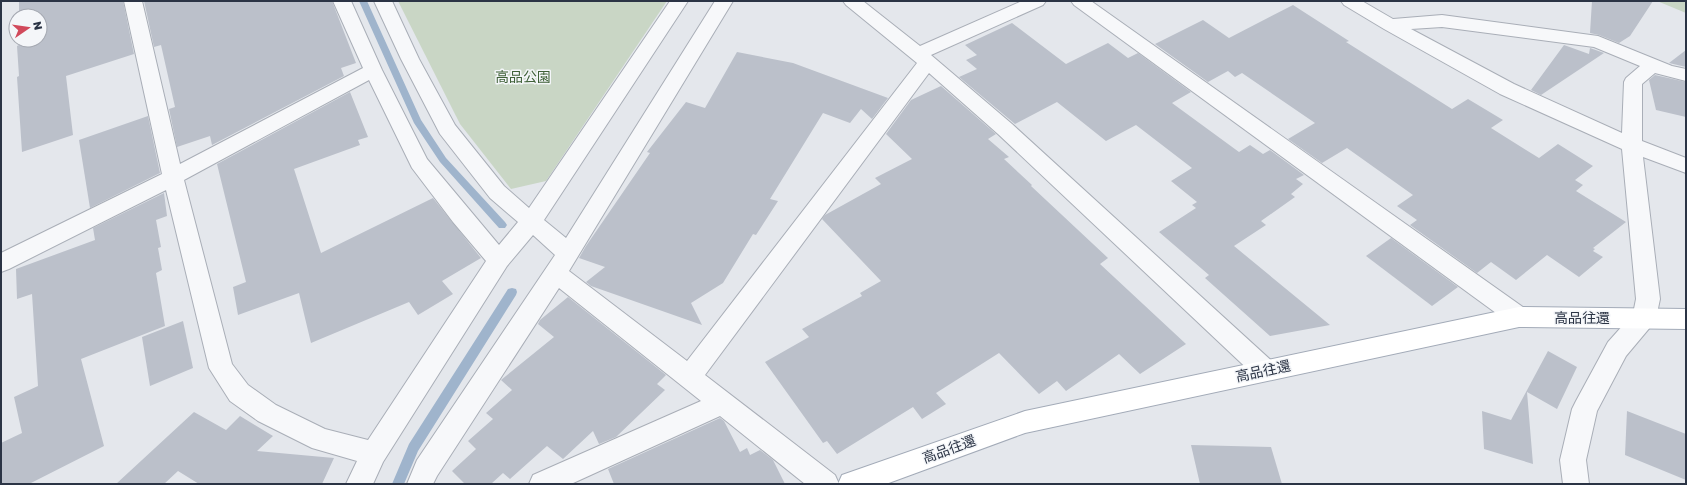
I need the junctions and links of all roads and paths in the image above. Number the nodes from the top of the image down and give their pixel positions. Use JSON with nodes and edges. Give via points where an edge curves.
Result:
{"nodes":[{"id":1,"x":133,"y":1,"type":"edge"},
{"id":2,"x":342,"y":1,"type":"edge"},
{"id":3,"x":383,"y":1,"type":"edge"},
{"id":4,"x":679,"y":1,"type":"edge"},
{"id":5,"x":724,"y":1,"type":"edge"},
{"id":6,"x":852,"y":1,"type":"edge"},
{"id":7,"x":1037,"y":1,"type":"edge"},
{"id":8,"x":1080,"y":1,"type":"edge"},
{"id":9,"x":1350,"y":1,"type":"edge"},
{"id":10,"x":1390,"y":25,"type":"junction"},
{"id":11,"x":922,"y":58,"type":"junction"},
{"id":12,"x":1653,"y":65,"type":"junction"},
{"id":13,"x":373,"y":70,"type":"junction"},
{"id":14,"x":1686,"y":74,"type":"edge"},
{"id":15,"x":1632,"y":145,"type":"junction"},
{"id":16,"x":1686,"y":166,"type":"edge"},
{"id":17,"x":173,"y":177,"type":"junction"},
{"id":18,"x":532,"y":221,"type":"junction"},
{"id":19,"x":568,"y":253,"type":"junction"},
{"id":20,"x":499,"y":260,"type":"junction"},
{"id":21,"x":1,"y":263,"type":"edge"},
{"id":22,"x":556,"y":273,"type":"junction"},
{"id":23,"x":1519,"y":317,"type":"junction"},
{"id":24,"x":1644,"y":318,"type":"junction"},
{"id":25,"x":1686,"y":319,"type":"edge"},
{"id":26,"x":1265,"y":370,"type":"junction"},
{"id":27,"x":689,"y":377,"type":"junction"},
{"id":28,"x":723,"y":403,"type":"junction"},
{"id":29,"x":374,"y":453,"type":"junction"},
{"id":30,"x":360,"y":484,"type":"edge"},
{"id":31,"x":420,"y":484,"type":"edge"},
{"id":32,"x":542,"y":484,"type":"edge"},
{"id":33,"x":826,"y":484,"type":"edge"},
{"id":34,"x":851,"y":484,"type":"edge"},
{"id":35,"x":1576,"y":484,"type":"edge"}],
"edges":[{"from":1,"to":17,"type":"street"},
{"from":2,"to":13,"type":"street"},
{"from":3,"to":18,"type":"street","via":[[447,129],[497,192]]},
{"from":4,"to":18,"type":"street"},
{"from":5,"to":19,"type":"street"},
{"from":6,"to":11,"type":"street"},
{"from":7,"to":11,"type":"street"},
{"from":8,"to":23,"type":"street"},
{"from":9,"to":10,"type":"street"},
{"from":10,"to":12,"type":"street","via":[[1442,20],[1598,42]]},
{"from":10,"to":15,"type":"street","via":[[1507,88]]},
{"from":11,"to":26,"type":"street","via":[[1005,129]]},
{"from":11,"to":27,"type":"street"},
{"from":12,"to":14,"type":"street","via":[[1667,71]]},
{"from":12,"to":15,"type":"street","via":[[1633,82]]},
{"from":13,"to":17,"type":"street"},
{"from":13,"to":20,"type":"street","via":[[419,163],[460,216]]},
{"from":15,"to":16,"type":"street"},
{"from":15,"to":24,"type":"street","via":[[1648,299]]},
{"from":17,"to":21,"type":"street"},
{"from":17,"to":29,"type":"street","via":[[221,368],[239,393],[267,413],[321,440]]},
{"from":18,"to":19,"type":"street"},
{"from":18,"to":20,"type":"street"},
{"from":19,"to":22,"type":"street"},
{"from":20,"to":29,"type":"street"},
{"from":22,"to":27,"type":"street"},
{"from":22,"to":31,"type":"street","via":[[426,468]]},
{"from":23,"to":24,"type":"main road","name":"高品往還"},
{"from":23,"to":26,"type":"main road","name":"高品往還"},
{"from":24,"to":25,"type":"main road","name":"高品往還"},
{"from":24,"to":35,"type":"street","via":[[1617,349],[1585,409],[1573,460]]},
{"from":26,"to":34,"type":"main road","name":"高品往還","via":[[1026,422]]},
{"from":27,"to":28,"type":"street"},
{"from":28,"to":32,"type":"street"},
{"from":28,"to":33,"type":"street"},
{"from":29,"to":30,"type":"street"}]}
